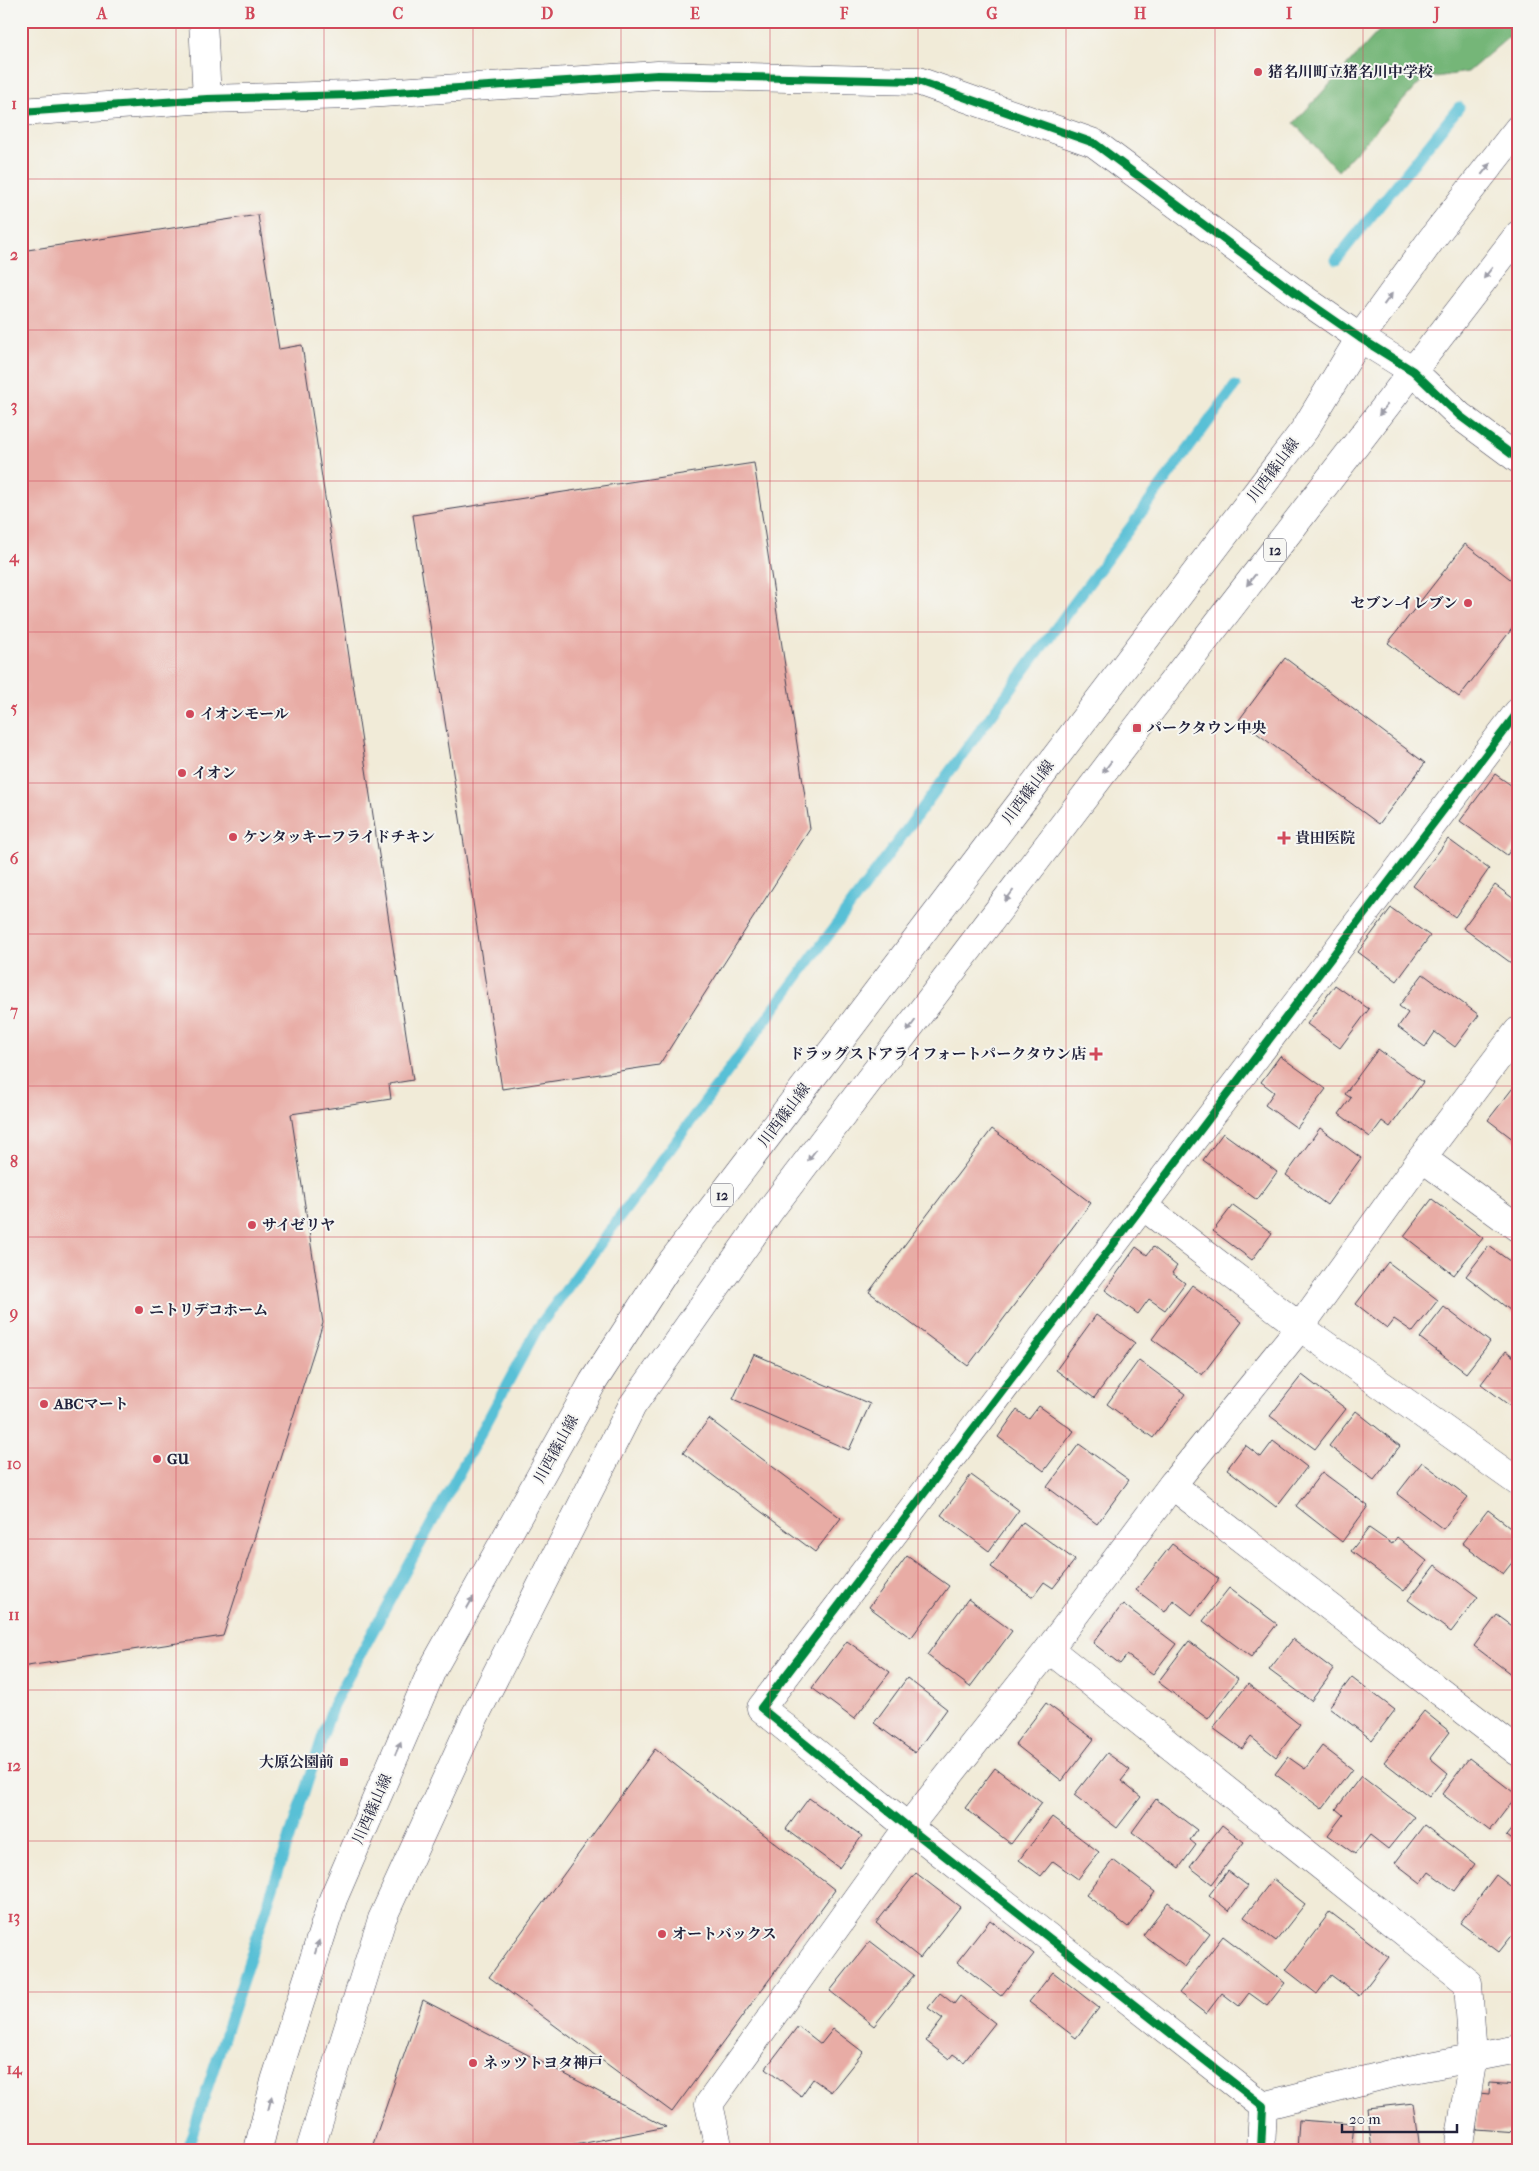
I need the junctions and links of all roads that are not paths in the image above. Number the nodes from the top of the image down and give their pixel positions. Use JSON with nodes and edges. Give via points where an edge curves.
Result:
{"nodes":[{"id":1,"x":203,"y":21,"type":"edge"},
{"id":2,"x":207,"y":99,"type":"junction"},
{"id":3,"x":21,"y":112,"type":"edge"},
{"id":4,"x":1518,"y":129,"type":"edge"},
{"id":5,"x":1518,"y":235,"type":"edge"},
{"id":6,"x":1360,"y":338,"type":"junction"},
{"id":7,"x":1412,"y":371,"type":"junction"},
{"id":8,"x":1518,"y":459,"type":"edge"},
{"id":9,"x":1518,"y":712,"type":"edge"},
{"id":10,"x":1518,"y":1031,"type":"edge"},
{"id":11,"x":1422,"y":1158,"type":"junction"},
{"id":12,"x":1143,"y":1206,"type":"junction"},
{"id":13,"x":1518,"y":1228,"type":"edge"},
{"id":14,"x":1300,"y":1327,"type":"junction"},
{"id":15,"x":1518,"y":1482,"type":"edge"},
{"id":16,"x":1172,"y":1485,"type":"junction"},
{"id":17,"x":1050,"y":1649,"type":"junction"},
{"id":18,"x":1518,"y":1752,"type":"edge"},
{"id":19,"x":908,"y":1827,"type":"junction"},
{"id":20,"x":1518,"y":2049,"type":"edge"},
{"id":21,"x":1473,"y":2057,"type":"junction"},
{"id":22,"x":1263,"y":2106,"type":"junction"},
{"id":23,"x":258,"y":2150,"type":"edge"},
{"id":24,"x":310,"y":2150,"type":"edge"},
{"id":25,"x":719,"y":2150,"type":"edge"},
{"id":26,"x":1261,"y":2150,"type":"edge"},
{"id":27,"x":1458,"y":2150,"type":"edge"}],
"edges":[{"from":1,"to":2,"type":"street"},
{"from":2,"to":3,"type":"street"},
{"from":2,"to":6,"type":"street","via":[[351,95],[658,75],[918,81],[1094,143]]},
{"from":6,"to":4,"type":"street","name":"川西篠山線","number":"12","one_way":true},
{"from":5,"to":7,"type":"street","number":"12","one_way":true},
{"from":6,"to":7,"type":"street"},
{"from":23,"to":6,"type":"street","name":"川西篠山線","number":"12","one_way":true,"via":[[275,2081],[333,1898],[432,1670],[592,1382],[667,1268],[1304,429]]},
{"from":7,"to":8,"type":"street","via":[[1460,416]]},
{"from":7,"to":24,"type":"street","number":"12","one_way":true,"via":[[771,1209],[632,1406],[474,1716],[382,1919]]},
{"from":9,"to":12,"type":"street"},
{"from":10,"to":11,"type":"street"},
{"from":11,"to":13,"type":"street"},
{"from":11,"to":14,"type":"street"},
{"from":12,"to":14,"type":"street"},
{"from":12,"to":19,"type":"street","via":[[761,1708]]},
{"from":14,"to":15,"type":"street"},
{"from":14,"to":16,"type":"street"},
{"from":16,"to":17,"type":"street"},
{"from":16,"to":18,"type":"street"},
{"from":17,"to":19,"type":"street"},
{"from":17,"to":21,"type":"street","via":[[1468,1983]]},
{"from":19,"to":22,"type":"street"},
{"from":19,"to":25,"type":"street","via":[[709,2104]]},
{"from":20,"to":21,"type":"street"},
{"from":21,"to":22,"type":"street","via":[[1393,2073]]},
{"from":21,"to":27,"type":"street"},
{"from":22,"to":26,"type":"street"}]}
